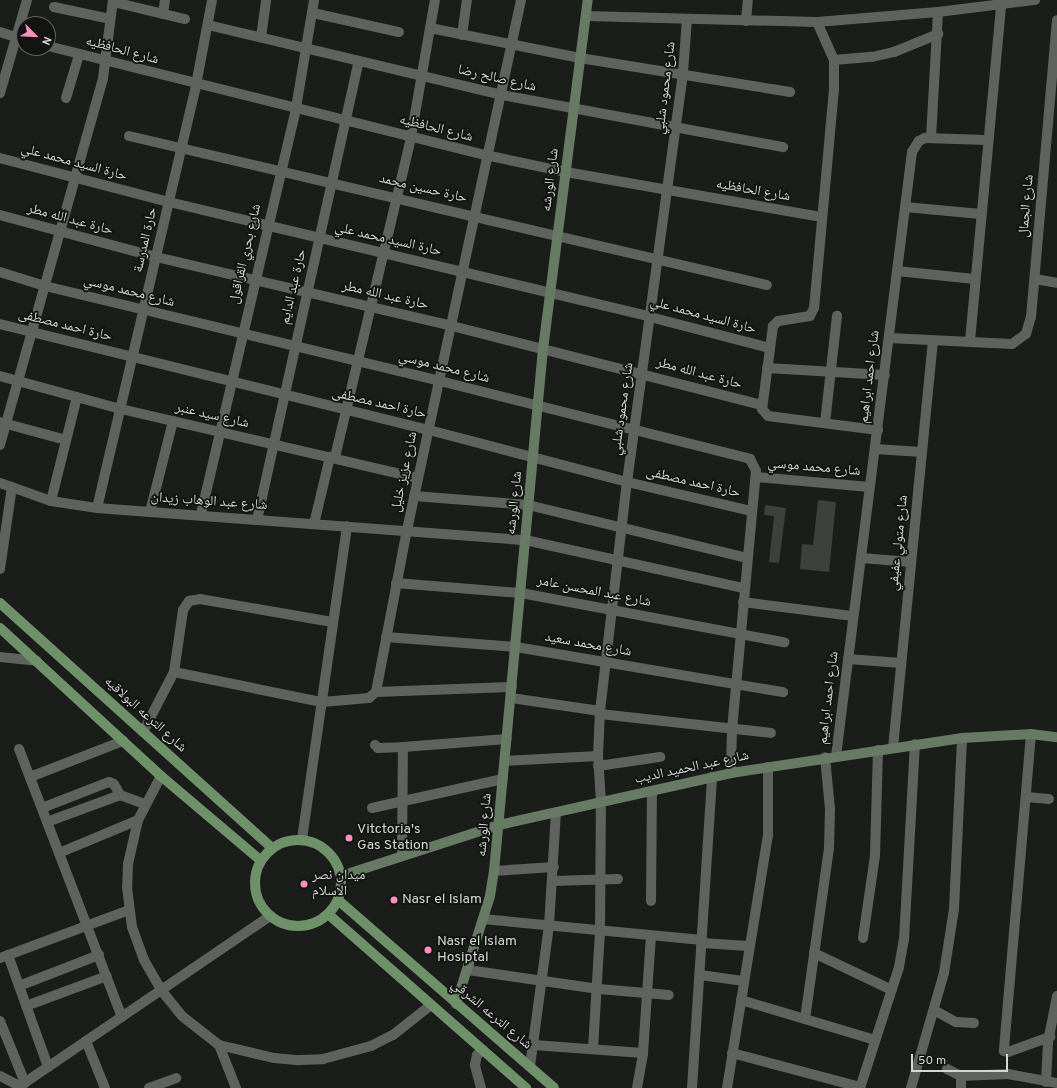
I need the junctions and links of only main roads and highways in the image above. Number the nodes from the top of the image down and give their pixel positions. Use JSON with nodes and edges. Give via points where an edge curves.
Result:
{"nodes":[{"id":1,"x":0,"y":603,"type":"edge"},
{"id":2,"x":0,"y":628,"type":"edge"},
{"id":3,"x":272,"y":848,"type":"junction"},
{"id":4,"x":260,"y":860,"type":"junction"},
{"id":5,"x":338,"y":900,"type":"junction"},
{"id":6,"x":328,"y":914,"type":"junction"},
{"id":7,"x":526,"y":1088,"type":"edge"},
{"id":8,"x":554,"y":1088,"type":"edge"}],
"edges":[{"from":1,"to":3,"type":"main road","name":"شارع الترعه البولاقيه"},
{"from":2,"to":4,"type":"main road","via":[[160,776]]},
{"from":3,"to":4,"type":"main road"},
{"from":3,"to":5,"type":"main road","via":[[286,841],[302,839],[314,842],[329,852],[341,876]]},
{"from":4,"to":6,"type":"main road","via":[[254,886],[259,903],[270,916],[284,924],[299,926],[314,923]]},
{"from":5,"to":6,"type":"main road"},
{"from":5,"to":8,"type":"main road","name":"شارع الترعه الشرقي"},
{"from":6,"to":7,"type":"main road"}]}
